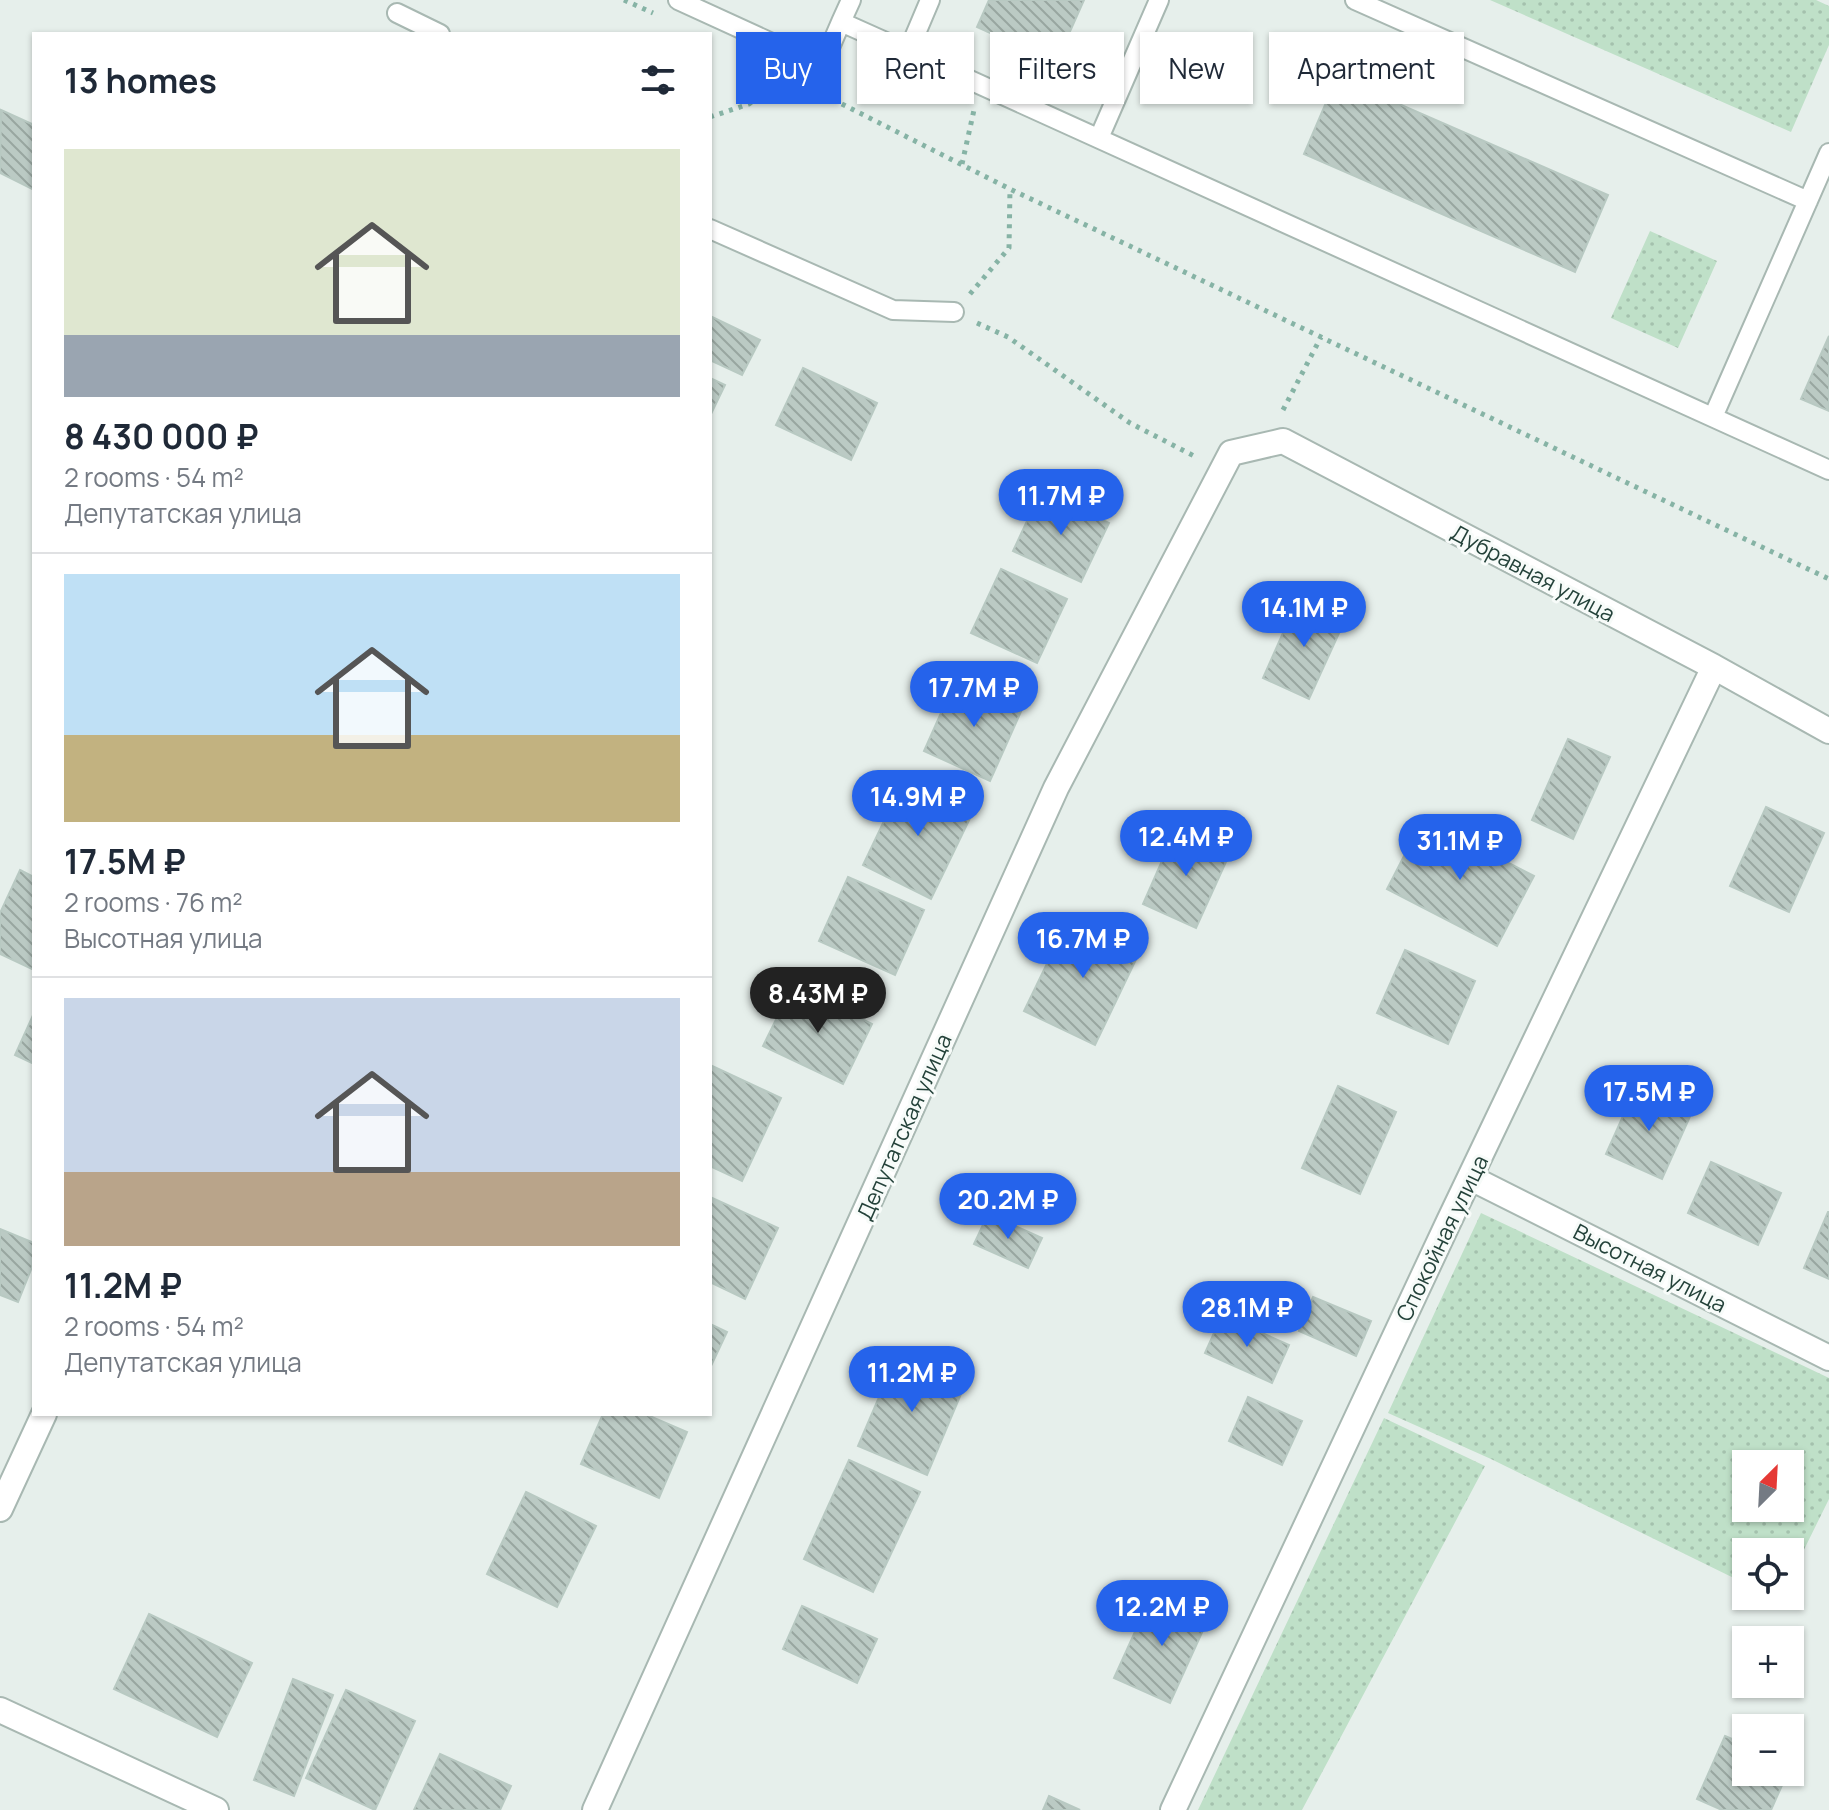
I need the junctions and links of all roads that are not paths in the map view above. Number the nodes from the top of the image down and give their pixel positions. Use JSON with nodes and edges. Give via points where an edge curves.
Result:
{"nodes":[{"id":1,"x":678,"y":0,"type":"edge"},
{"id":2,"x":851,"y":0,"type":"edge"},
{"id":3,"x":930,"y":0,"type":"edge"},
{"id":4,"x":1159,"y":0,"type":"edge"},
{"id":5,"x":1355,"y":0,"type":"edge"},
{"id":6,"x":397,"y":13,"type":"dead end"},
{"id":7,"x":841,"y":22,"type":"junction"},
{"id":8,"x":436,"y":32,"type":"edge"},
{"id":9,"x":863,"y":32,"type":"edge"},
{"id":10,"x":916,"y":32,"type":"edge"},
{"id":11,"x":974,"y":81,"type":"edge"},
{"id":12,"x":1099,"y":138,"type":"junction"},
{"id":13,"x":1829,"y":153,"type":"edge"},
{"id":14,"x":1808,"y":201,"type":"junction"},
{"id":15,"x":712,"y":230,"type":"edge"},
{"id":16,"x":954,"y":312,"type":"road end"},
{"id":17,"x":1713,"y":417,"type":"junction"},
{"id":18,"x":1227,"y":462,"type":"joint"},
{"id":19,"x":1829,"y":470,"type":"edge"},
{"id":20,"x":1714,"y":667,"type":"junction"},
{"id":21,"x":1829,"y":731,"type":"edge"},
{"id":22,"x":1471,"y":1178,"type":"junction"},
{"id":23,"x":1829,"y":1358,"type":"edge"},
{"id":24,"x":43,"y":1416,"type":"edge"},
{"id":25,"x":0,"y":1509,"type":"edge"},
{"id":26,"x":0,"y":1710,"type":"edge"},
{"id":27,"x":216,"y":1810,"type":"edge"},
{"id":28,"x":595,"y":1810,"type":"edge"},
{"id":29,"x":1173,"y":1810,"type":"edge"}],
"edges":[{"from":1,"to":7,"type":"lane","via":[[822,66]]},
{"from":2,"to":7,"type":"lane"},
{"from":3,"to":10,"type":"lane"},
{"from":4,"to":12,"type":"lane"},
{"from":5,"to":14,"type":"lane"},
{"from":6,"to":8,"type":"lane"},
{"from":7,"to":9,"type":"lane"},
{"from":11,"to":12,"type":"lane"},
{"from":12,"to":17,"type":"lane"},
{"from":13,"to":14,"type":"lane"},
{"from":14,"to":17,"type":"lane"},
{"from":15,"to":16,"type":"lane","via":[[893,310]]},
{"from":17,"to":19,"type":"lane"},
{"from":18,"to":20,"type":"street","name":"Дубравная улица","via":[[1283,441]]},
{"from":18,"to":28,"type":"street","name":"Депутатская улица","via":[[1056,788]]},
{"from":20,"to":21,"type":"street","name":"Дубравная улица"},
{"from":20,"to":22,"type":"street","name":"Спокойная улица"},
{"from":22,"to":23,"type":"street","name":"Высотная улица"},
{"from":22,"to":29,"type":"street","name":"Спокойная улица"},
{"from":24,"to":25,"type":"street"},
{"from":26,"to":27,"type":"street"}]}
